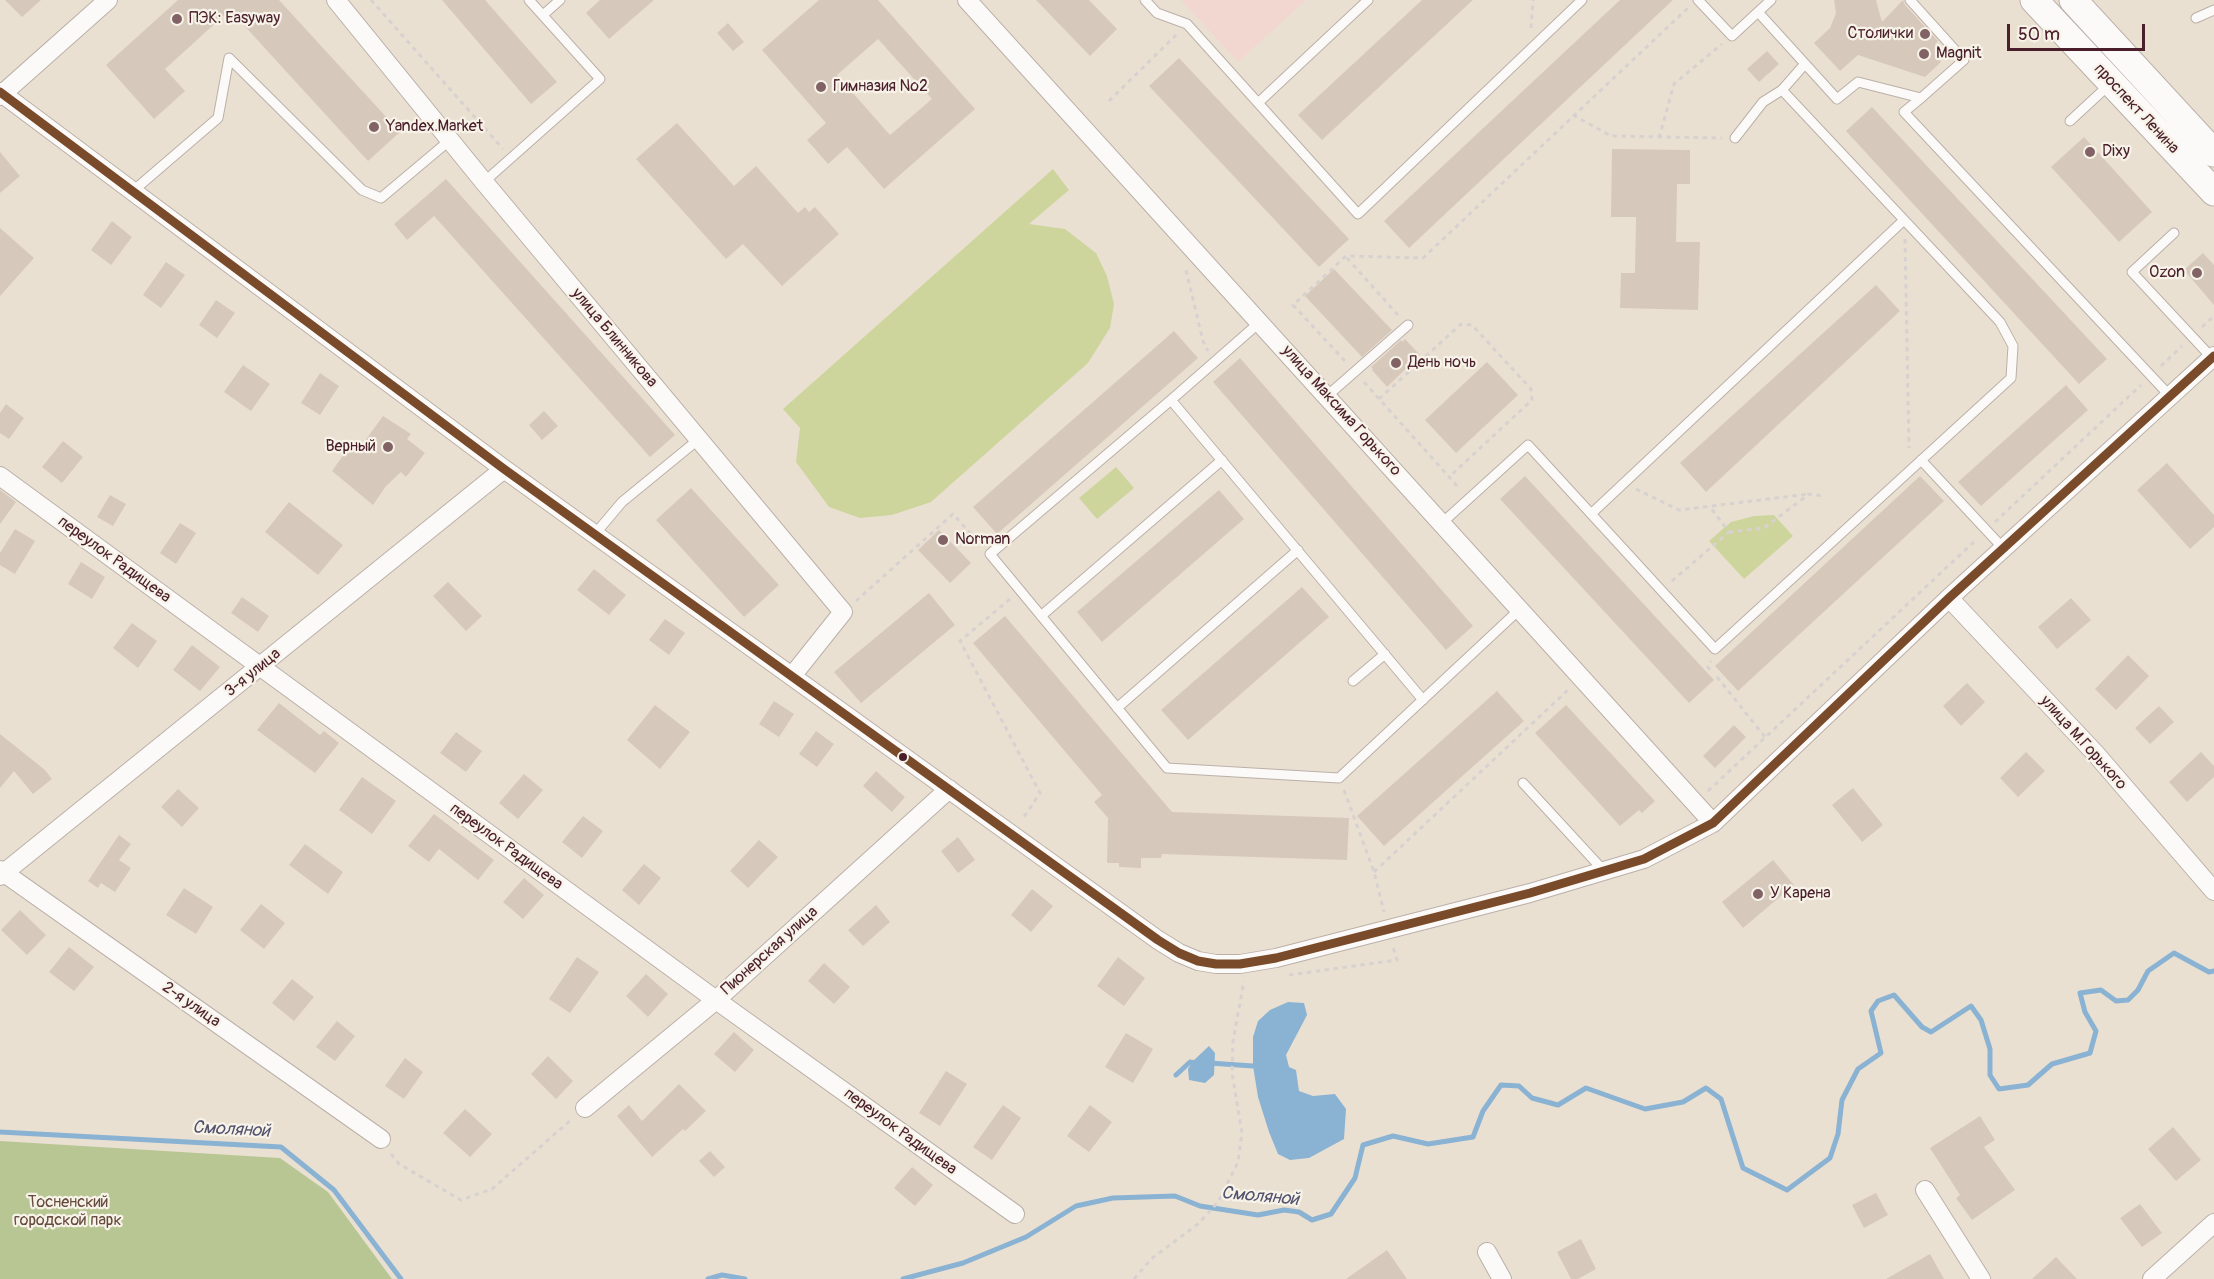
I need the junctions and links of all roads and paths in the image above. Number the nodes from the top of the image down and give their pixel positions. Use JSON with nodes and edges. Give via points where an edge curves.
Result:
{"nodes":[{"id":1,"x":108,"y":0,"type":"edge"},
{"id":2,"x":336,"y":0,"type":"edge"},
{"id":3,"x":371,"y":0,"type":"edge"},
{"id":4,"x":529,"y":0,"type":"edge"},
{"id":5,"x":560,"y":0,"type":"edge"},
{"id":6,"x":967,"y":0,"type":"edge"},
{"id":7,"x":1145,"y":0,"type":"edge"},
{"id":8,"x":1368,"y":0,"type":"edge"},
{"id":9,"x":1533,"y":0,"type":"edge"},
{"id":10,"x":1582,"y":0,"type":"edge"},
{"id":11,"x":1697,"y":0,"type":"edge"},
{"id":12,"x":1771,"y":0,"type":"edge"},
{"id":13,"x":1910,"y":0,"type":"edge"},
{"id":14,"x":2034,"y":0,"type":"edge"},
{"id":15,"x":2073,"y":0,"type":"edge"},
{"id":16,"x":2214,"y":10,"type":"edge"},
{"id":17,"x":1758,"y":12,"type":"junction"},
{"id":18,"x":543,"y":15,"type":"junction"},
{"id":19,"x":2196,"y":18,"type":"dead end"},
{"id":20,"x":1188,"y":24,"type":"junction"},
{"id":21,"x":1732,"y":36,"type":"junction"},
{"id":22,"x":1530,"y":50,"type":"junction"},
{"id":23,"x":1804,"y":65,"type":"junction"},
{"id":24,"x":2112,"y":83,"type":"junction"},
{"id":25,"x":1782,"y":90,"type":"junction"},
{"id":26,"x":1,"y":94,"type":"edge"},
{"id":27,"x":1921,"y":98,"type":"junction"},
{"id":28,"x":1109,"y":101,"type":"dead end"},
{"id":29,"x":1258,"y":103,"type":"junction"},
{"id":30,"x":1573,"y":116,"type":"junction"},
{"id":31,"x":2070,"y":121,"type":"dead end"},
{"id":32,"x":1659,"y":138,"type":"junction"},
{"id":33,"x":1735,"y":138,"type":"joint"},
{"id":34,"x":450,"y":140,"type":"junction"},
{"id":35,"x":2214,"y":153,"type":"edge"},
{"id":36,"x":511,"y":158,"type":"junction"},
{"id":37,"x":484,"y":182,"type":"junction"},
{"id":38,"x":133,"y":192,"type":"junction"},
{"id":39,"x":2214,"y":192,"type":"edge"},
{"id":40,"x":1904,"y":220,"type":"junction"},
{"id":41,"x":2174,"y":233,"type":"dead end"},
{"id":42,"x":1346,"y":256,"type":"junction"},
{"id":43,"x":1184,"y":261,"type":"dead end"},
{"id":44,"x":2214,"y":316,"type":"edge"},
{"id":45,"x":1260,"y":322,"type":"junction"},
{"id":46,"x":1408,"y":325,"type":"joint"},
{"id":47,"x":2192,"y":336,"type":"junction"},
{"id":48,"x":2213,"y":357,"type":"edge"},
{"id":49,"x":1214,"y":363,"type":"junction"},
{"id":50,"x":1355,"y":372,"type":"junction"},
{"id":51,"x":2150,"y":376,"type":"junction"},
{"id":52,"x":1327,"y":396,"type":"junction"},
{"id":53,"x":2169,"y":396,"type":"junction"},
{"id":54,"x":1379,"y":399,"type":"junction"},
{"id":55,"x":1172,"y":400,"type":"junction"},
{"id":56,"x":699,"y":439,"type":"junction"},
{"id":57,"x":1909,"y":448,"type":"dead end"},
{"id":58,"x":1222,"y":460,"type":"junction"},
{"id":59,"x":1921,"y":460,"type":"junction"},
{"id":60,"x":504,"y":469,"type":"junction"},
{"id":61,"x":0,"y":476,"type":"edge"},
{"id":62,"x":1449,"y":477,"type":"junction"},
{"id":63,"x":1623,"y":484,"type":"junction"},
{"id":64,"x":1809,"y":494,"type":"junction"},
{"id":65,"x":1826,"y":496,"type":"dead end"},
{"id":66,"x":1469,"y":499,"type":"junction"},
{"id":67,"x":1710,"y":507,"type":"junction"},
{"id":68,"x":1591,"y":514,"type":"junction"},
{"id":69,"x":1442,"y":523,"type":"junction"},
{"id":70,"x":1986,"y":530,"type":"junction"},
{"id":71,"x":1729,"y":532,"type":"junction"},
{"id":72,"x":595,"y":534,"type":"junction"},
{"id":73,"x":2004,"y":548,"type":"junction"},
{"id":74,"x":1298,"y":550,"type":"junction"},
{"id":75,"x":990,"y":554,"type":"junction"},
{"id":76,"x":1020,"y":591,"type":"junction"},
{"id":77,"x":1661,"y":591,"type":"junction"},
{"id":78,"x":1948,"y":598,"type":"junction"},
{"id":79,"x":1520,"y":609,"type":"junction"},
{"id":80,"x":843,"y":612,"type":"junction"},
{"id":81,"x":1041,"y":616,"type":"junction"},
{"id":82,"x":1385,"y":654,"type":"junction"},
{"id":83,"x":261,"y":668,"type":"junction"},
{"id":84,"x":792,"y":676,"type":"junction"},
{"id":85,"x":1581,"y":677,"type":"junction"},
{"id":86,"x":1717,"y":677,"type":"dead end"},
{"id":87,"x":1353,"y":681,"type":"dead end"},
{"id":88,"x":1423,"y":700,"type":"junction"},
{"id":89,"x":1117,"y":708,"type":"junction"},
{"id":90,"x":1765,"y":737,"type":"junction"},
{"id":91,"x":1339,"y":777,"type":"junction"},
{"id":92,"x":1523,"y":783,"type":"dead end"},
{"id":93,"x":949,"y":789,"type":"junction"},
{"id":94,"x":1701,"y":797,"type":"dead end"},
{"id":95,"x":1713,"y":823,"type":"junction"},
{"id":96,"x":1011,"y":834,"type":"junction"},
{"id":97,"x":1604,"y":871,"type":"junction"},
{"id":98,"x":1,"y":873,"type":"edge"},
{"id":99,"x":2214,"y":891,"type":"edge"},
{"id":100,"x":1397,"y":960,"type":"dead end"},
{"id":101,"x":1278,"y":976,"type":"dead end"},
{"id":102,"x":1255,"y":980,"type":"dead end"},
{"id":103,"x":716,"y":1000,"type":"junction"},
{"id":104,"x":585,"y":1108,"type":"joint"},
{"id":105,"x":381,"y":1139,"type":"joint"},
{"id":106,"x":1924,"y":1190,"type":"dead end"},
{"id":107,"x":1015,"y":1214,"type":"dead end"},
{"id":108,"x":2214,"y":1223,"type":"edge"},
{"id":109,"x":1487,"y":1252,"type":"dead end"},
{"id":110,"x":1134,"y":1279,"type":"edge"},
{"id":111,"x":1502,"y":1279,"type":"edge"},
{"id":112,"x":1981,"y":1279,"type":"edge"},
{"id":113,"x":2152,"y":1279,"type":"edge"}],
"edges":[{"from":1,"to":26,"type":"street"},
{"from":2,"to":34,"type":"street","name":"улица Блинникова"},
{"from":3,"to":36,"type":"path"},
{"from":4,"to":18,"type":"lane"},
{"from":5,"to":18,"type":"lane"},
{"from":6,"to":45,"type":"street","name":"улица Максима Горького"},
{"from":7,"to":20,"type":"lane","via":[[1157,13]]},
{"from":8,"to":29,"type":"lane"},
{"from":9,"to":22,"type":"path"},
{"from":10,"to":22,"type":"lane"},
{"from":11,"to":21,"type":"lane"},
{"from":11,"to":30,"type":"path"},
{"from":12,"to":17,"type":"lane"},
{"from":13,"to":27,"type":"lane","via":[[1964,60]]},
{"from":14,"to":24,"type":"main road","name":"проспект Ленина"},
{"from":15,"to":35,"type":"main road","name":"проспект Ленина"},
{"from":16,"to":19,"type":"lane"},
{"from":17,"to":21,"type":"lane"},
{"from":17,"to":23,"type":"lane"},
{"from":18,"to":36,"type":"lane","via":[[600,79]]},
{"from":20,"to":28,"type":"path"},
{"from":20,"to":29,"type":"lane"},
{"from":21,"to":32,"type":"path","via":[[1674,84]]},
{"from":22,"to":29,"type":"lane","via":[[1358,214]]},
{"from":23,"to":25,"type":"lane"},
{"from":23,"to":27,"type":"lane","via":[[1837,99],[1858,82]]},
{"from":24,"to":31,"type":"lane"},
{"from":24,"to":39,"type":"main road","name":"проспект Ленина"},
{"from":25,"to":33,"type":"lane","via":[[1763,102]]},
{"from":25,"to":40,"type":"lane"},
{"from":26,"to":38,"type":"street"},
{"from":27,"to":51,"type":"lane","via":[[1904,112]]},
{"from":30,"to":32,"type":"path","via":[[1611,136]]},
{"from":30,"to":42,"type":"path","via":[[1423,258]]},
{"from":32,"to":33,"type":"path"},
{"from":34,"to":37,"type":"street","name":"улица Блинникова"},
{"from":34,"to":38,"type":"lane","via":[[381,198],[362,190],[229,58],[218,118]]},
{"from":36,"to":37,"type":"lane"},
{"from":37,"to":56,"type":"street","name":"улица Блинникова"},
{"from":38,"to":60,"type":"street"},
{"from":40,"to":57,"type":"path"},
{"from":40,"to":59,"type":"lane","via":[[2000,322],[2013,346],[2011,378]]},
{"from":40,"to":63,"type":"lane"},
{"from":41,"to":47,"type":"lane","via":[[2132,272]]},
{"from":42,"to":46,"type":"path"},
{"from":42,"to":50,"type":"path","via":[[1293,305]]},
{"from":43,"to":49,"type":"path","via":[[1203,341]]},
{"from":44,"to":47,"type":"path"},
{"from":45,"to":49,"type":"lane"},
{"from":45,"to":52,"type":"street","name":"улица Максима Горького"},
{"from":46,"to":50,"type":"lane"},
{"from":47,"to":48,"type":"lane"},
{"from":47,"to":51,"type":"path"},
{"from":48,"to":53,"type":"street"},
{"from":49,"to":55,"type":"lane"},
{"from":50,"to":52,"type":"lane"},
{"from":50,"to":54,"type":"path"},
{"from":51,"to":53,"type":"lane"},
{"from":51,"to":70,"type":"path"},
{"from":52,"to":69,"type":"street","name":"улица Максима Горького"},
{"from":53,"to":73,"type":"street"},
{"from":54,"to":62,"type":"path"},
{"from":54,"to":62,"type":"path","via":[[1461,324],[1472,325],[1532,389],[1532,400]]},
{"from":55,"to":58,"type":"lane"},
{"from":55,"to":75,"type":"lane"},
{"from":56,"to":72,"type":"lane","via":[[622,502]]},
{"from":56,"to":80,"type":"street","name":"улица Блинникова"},
{"from":58,"to":74,"type":"lane"},
{"from":58,"to":81,"type":"lane"},
{"from":59,"to":70,"type":"lane"},
{"from":59,"to":77,"type":"lane","via":[[1715,649]]},
{"from":60,"to":72,"type":"street"},
{"from":60,"to":83,"type":"street","name":"3-я улица"},
{"from":61,"to":83,"type":"street","name":"переулок Радищева"},
{"from":62,"to":66,"type":"path"},
{"from":63,"to":67,"type":"path","via":[[1679,510]]},
{"from":63,"to":68,"type":"lane"},
{"from":64,"to":65,"type":"path"},
{"from":64,"to":67,"type":"path"},
{"from":64,"to":71,"type":"path","via":[[1764,528]]},
{"from":66,"to":68,"type":"lane","via":[[1528,445]]},
{"from":66,"to":69,"type":"lane"},
{"from":67,"to":71,"type":"path"},
{"from":68,"to":77,"type":"lane"},
{"from":69,"to":79,"type":"street","name":"улица Максима Горького"},
{"from":70,"to":73,"type":"lane"},
{"from":70,"to":90,"type":"path"},
{"from":71,"to":77,"type":"path"},
{"from":72,"to":84,"type":"street"},
{"from":73,"to":78,"type":"street"},
{"from":74,"to":82,"type":"lane"},
{"from":74,"to":89,"type":"lane"},
{"from":75,"to":76,"type":"lane"},
{"from":75,"to":80,"type":"path","via":[[953,514]]},
{"from":76,"to":81,"type":"lane"},
{"from":76,"to":96,"type":"path","via":[[960,641],[1040,793]]},
{"from":78,"to":95,"type":"street"},
{"from":78,"to":99,"type":"street","name":"улица М.Горького","via":[[2095,753]]},
{"from":79,"to":85,"type":"street","name":"улица Максима Горького"},
{"from":79,"to":88,"type":"lane"},
{"from":80,"to":84,"type":"street"},
{"from":81,"to":89,"type":"lane"},
{"from":82,"to":87,"type":"lane"},
{"from":82,"to":88,"type":"lane"},
{"from":83,"to":98,"type":"street","name":"3-я улица"},
{"from":83,"to":103,"type":"street","name":"переулок Радищева"},
{"from":84,"to":93,"type":"street"},
{"from":85,"to":91,"type":"path","via":[[1374,872]]},
{"from":85,"to":95,"type":"street","name":"улица Максима Горького"},
{"from":86,"to":90,"type":"path"},
{"from":88,"to":91,"type":"lane"},
{"from":89,"to":91,"type":"lane","via":[[1167,768]]},
{"from":90,"to":94,"type":"path"},
{"from":92,"to":97,"type":"lane"},
{"from":93,"to":96,"type":"street"},
{"from":93,"to":103,"type":"street","name":"Пионерская улица"},
{"from":95,"to":97,"type":"street","via":[[1644,859]]},
{"from":96,"to":97,"type":"street","via":[[1158,940],[1188,957],[1216,964],[1276,958]]},
{"from":98,"to":105,"type":"street","name":"2-я улица"},
{"from":100,"to":101,"type":"path"},
{"from":102,"to":110,"type":"path","via":[[1243,981],[1233,1041],[1232,1073],[1242,1133],[1238,1162],[1218,1202],[1198,1224],[1151,1259]]},
{"from":103,"to":104,"type":"street","name":"Пионерская улица"},
{"from":103,"to":107,"type":"street","name":"переулок Радищева"},
{"from":104,"to":105,"type":"path","via":[[492,1189],[460,1200],[399,1164]]},
{"from":106,"to":112,"type":"street"},
{"from":108,"to":113,"type":"street"},
{"from":109,"to":111,"type":"street"}]}
